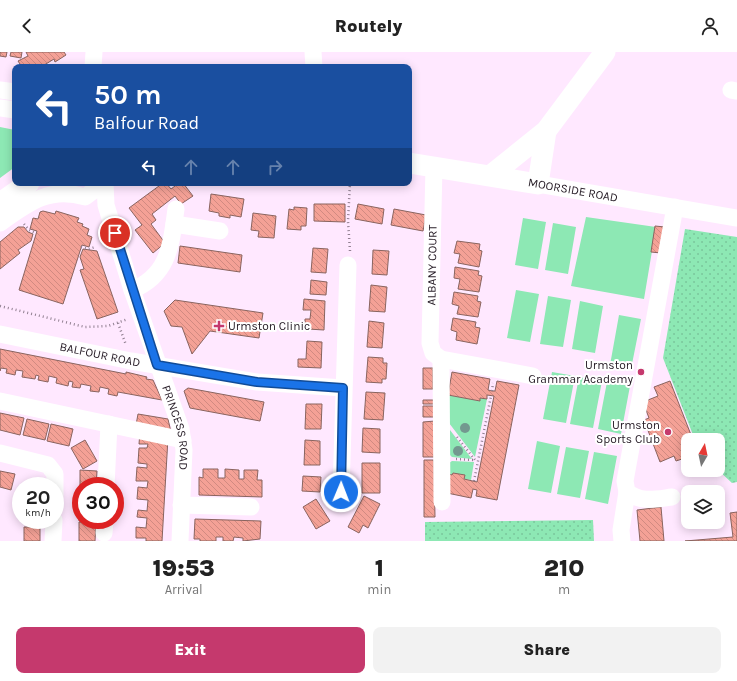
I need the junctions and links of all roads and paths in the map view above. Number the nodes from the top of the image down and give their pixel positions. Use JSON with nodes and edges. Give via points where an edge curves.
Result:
{"nodes":[{"id":1,"x":313,"y":52,"type":"edge"},
{"id":2,"x":605,"y":52,"type":"edge"},
{"id":3,"x":314,"y":64,"type":"edge"},
{"id":4,"x":0,"y":90,"type":"edge"},
{"id":5,"x":12,"y":92,"type":"edge"},
{"id":6,"x":0,"y":108,"type":"edge"},
{"id":7,"x":12,"y":110,"type":"edge"},
{"id":8,"x":546,"y":131,"type":"junction"},
{"id":9,"x":412,"y":163,"type":"edge"},
{"id":10,"x":434,"y":166,"type":"junction"},
{"id":11,"x":490,"y":176,"type":"junction"},
{"id":12,"x":538,"y":184,"type":"junction"},
{"id":13,"x":27,"y":186,"type":"edge"},
{"id":14,"x":96,"y":186,"type":"edge"},
{"id":15,"x":350,"y":186,"type":"edge"},
{"id":16,"x":675,"y":207,"type":"junction"},
{"id":17,"x":11,"y":210,"type":"edge"},
{"id":18,"x":737,"y":218,"type":"edge"},
{"id":19,"x":0,"y":223,"type":"edge"},
{"id":20,"x":220,"y":231,"type":"dead end"},
{"id":21,"x":36,"y":233,"type":"dead end"},
{"id":22,"x":81,"y":247,"type":"dead end"},
{"id":23,"x":95,"y":247,"type":"dead end"},
{"id":24,"x":348,"y":265,"type":"joint"},
{"id":25,"x":132,"y":290,"type":"junction"},
{"id":26,"x":0,"y":306,"type":"edge"},
{"id":27,"x":140,"y":315,"type":"junction"},
{"id":28,"x":118,"y":323,"type":"junction"},
{"id":29,"x":0,"y":334,"type":"edge"},
{"id":30,"x":441,"y":359,"type":"junction"},
{"id":31,"x":131,"y":361,"type":"junction"},
{"id":32,"x":157,"y":365,"type":"junction"},
{"id":33,"x":533,"y":376,"type":"dead end"},
{"id":34,"x":343,"y":388,"type":"junction"},
{"id":35,"x":490,"y":396,"type":"dead end"},
{"id":36,"x":0,"y":401,"type":"edge"},
{"id":37,"x":442,"y":416,"type":"junction"},
{"id":38,"x":109,"y":424,"type":"junction"},
{"id":39,"x":183,"y":440,"type":"junction"},
{"id":40,"x":0,"y":453,"type":"edge"},
{"id":41,"x":442,"y":458,"type":"junction"},
{"id":42,"x":476,"y":460,"type":"junction"},
{"id":43,"x":55,"y":477,"type":"edge"},
{"id":44,"x":106,"y":477,"type":"edge"},
{"id":45,"x":474,"y":481,"type":"dead end"},
{"id":46,"x":341,"y":492,"type":"dead end"},
{"id":47,"x":627,"y":492,"type":"junction"},
{"id":48,"x":672,"y":498,"type":"dead end"},
{"id":49,"x":442,"y":502,"type":"dead end"},
{"id":50,"x":182,"y":505,"type":"junction"},
{"id":51,"x":251,"y":507,"type":"dead end"},
{"id":52,"x":54,"y":529,"type":"edge"},
{"id":53,"x":53,"y":541,"type":"edge"},
{"id":54,"x":180,"y":541,"type":"edge"},
{"id":55,"x":622,"y":541,"type":"edge"}],
"edges":[{"from":1,"to":3,"type":"street"},
{"from":2,"to":8,"type":"main road"},
{"from":4,"to":5,"type":"street"},
{"from":6,"to":7,"type":"street"},
{"from":8,"to":11,"type":"main road"},
{"from":8,"to":12,"type":"main road"},
{"from":9,"to":10,"type":"main road","name":"MOORSIDE ROAD"},
{"from":10,"to":11,"type":"main road","name":"MOORSIDE ROAD"},
{"from":10,"to":30,"type":"street","name":"ALBANY COURT","via":[[430,343],[433,353]]},
{"from":11,"to":12,"type":"main road","name":"MOORSIDE ROAD"},
{"from":12,"to":16,"type":"street","name":"MOORSIDE ROAD"},
{"from":13,"to":17,"type":"main road"},
{"from":14,"to":17,"type":"street","via":[[85,197],[65,192],[43,196]]},
{"from":14,"to":25,"type":"street","name":"PRINCESS ROAD","via":[[106,205]]},
{"from":15,"to":24,"type":"path","via":[[348,221],[351,243]]},
{"from":16,"to":18,"type":"street","name":"MOORSIDE ROAD"},
{"from":16,"to":47,"type":"street","via":[[625,481]]},
{"from":17,"to":19,"type":"street"},
{"from":17,"to":21,"type":"path","via":[[29,230]]},
{"from":20,"to":25,"type":"street","via":[[175,217],[168,254],[158,274]]},
{"from":22,"to":23,"type":"path"},
{"from":24,"to":34,"type":"street"},
{"from":25,"to":27,"type":"street","name":"PRINCESS ROAD"},
{"from":26,"to":28,"type":"path","via":[[74,326],[97,327]]},
{"from":27,"to":28,"type":"path"},
{"from":27,"to":32,"type":"street","name":"PRINCESS ROAD"},
{"from":28,"to":31,"type":"path"},
{"from":29,"to":31,"type":"street","name":"BALFOUR ROAD"},
{"from":30,"to":33,"type":"street"},
{"from":30,"to":37,"type":"street"},
{"from":31,"to":32,"type":"street","name":"BALFOUR ROAD"},
{"from":32,"to":34,"type":"street","name":"BALFOUR ROAD","via":[[257,382]]},
{"from":32,"to":39,"type":"street","name":"PRINCESS ROAD","via":[[173,402]]},
{"from":34,"to":46,"type":"street"},
{"from":35,"to":42,"type":"path"},
{"from":36,"to":38,"type":"street"},
{"from":37,"to":41,"type":"street"},
{"from":37,"to":42,"type":"path"},
{"from":38,"to":39,"type":"street"},
{"from":38,"to":44,"type":"street"},
{"from":39,"to":50,"type":"street","name":"PRINCESS ROAD"},
{"from":40,"to":43,"type":"street","via":[[48,465]]},
{"from":41,"to":42,"type":"path"},
{"from":41,"to":49,"type":"street"},
{"from":42,"to":45,"type":"path"},
{"from":47,"to":48,"type":"street","via":[[641,500]]},
{"from":47,"to":55,"type":"street","via":[[621,530]]},
{"from":50,"to":51,"type":"street"},
{"from":50,"to":54,"type":"street","name":"PRINCESS ROAD"},
{"from":52,"to":53,"type":"street"}]}
